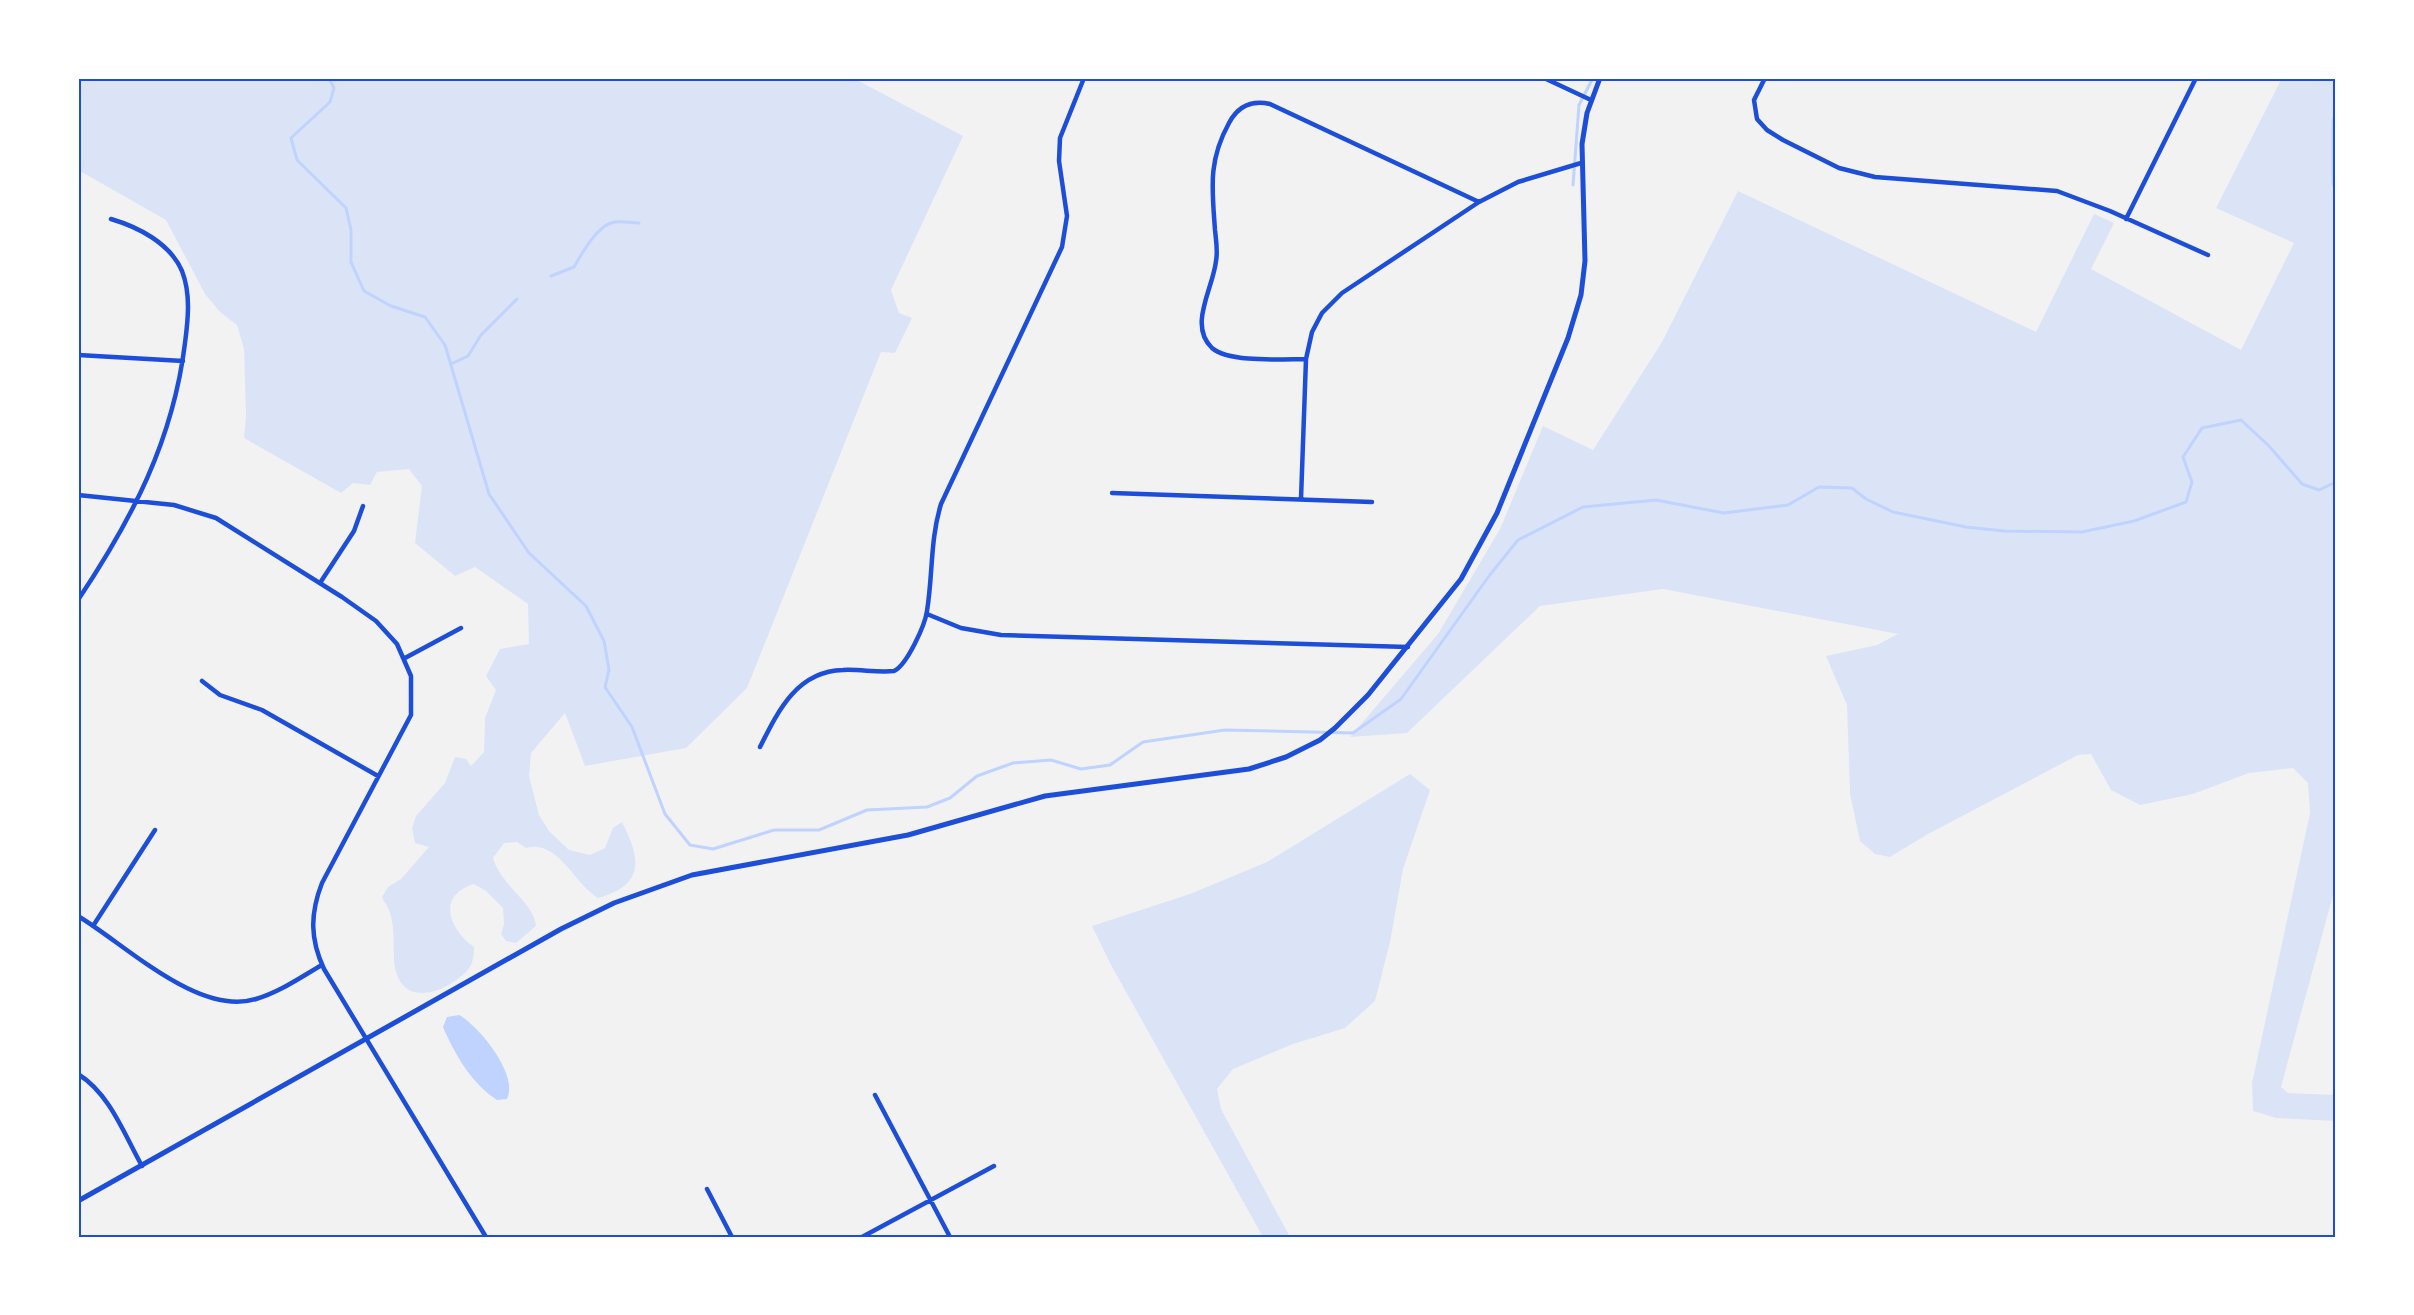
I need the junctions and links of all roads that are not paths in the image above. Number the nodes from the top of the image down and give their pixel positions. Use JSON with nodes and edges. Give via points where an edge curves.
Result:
{"nodes":[{"id":1,"x":1084,"y":78,"type":"edge"},
{"id":2,"x":1544,"y":78,"type":"edge"},
{"id":3,"x":1600,"y":78,"type":"edge"},
{"id":4,"x":1765,"y":78,"type":"edge"},
{"id":5,"x":2196,"y":78,"type":"edge"},
{"id":6,"x":1591,"y":100,"type":"junction"},
{"id":7,"x":1581,"y":164,"type":"junction"},
{"id":8,"x":1479,"y":202,"type":"junction"},
{"id":9,"x":111,"y":219,"type":"dead end"},
{"id":10,"x":2126,"y":219,"type":"junction"},
{"id":11,"x":2208,"y":255,"type":"dead end"},
{"id":12,"x":78,"y":355,"type":"edge"},
{"id":13,"x":1306,"y":359,"type":"junction"},
{"id":14,"x":183,"y":361,"type":"junction"},
{"id":15,"x":1112,"y":493,"type":"dead end"},
{"id":16,"x":78,"y":495,"type":"edge"},
{"id":17,"x":1301,"y":499,"type":"junction"},
{"id":18,"x":137,"y":500,"type":"junction"},
{"id":19,"x":1372,"y":502,"type":"dead end"},
{"id":20,"x":363,"y":506,"type":"dead end"},
{"id":21,"x":320,"y":583,"type":"junction"},
{"id":22,"x":78,"y":600,"type":"edge"},
{"id":23,"x":927,"y":614,"type":"junction"},
{"id":24,"x":461,"y":628,"type":"dead end"},
{"id":25,"x":1408,"y":647,"type":"junction"},
{"id":26,"x":405,"y":658,"type":"junction"},
{"id":27,"x":202,"y":681,"type":"dead end"},
{"id":28,"x":760,"y":747,"type":"dead end"},
{"id":29,"x":378,"y":776,"type":"junction"},
{"id":30,"x":155,"y":830,"type":"dead end"},
{"id":31,"x":78,"y":916,"type":"edge"},
{"id":32,"x":93,"y":926,"type":"junction"},
{"id":33,"x":322,"y":965,"type":"junction"},
{"id":34,"x":367,"y":1037,"type":"junction"},
{"id":35,"x":78,"y":1074,"type":"edge"},
{"id":36,"x":875,"y":1095,"type":"dead end"},
{"id":37,"x":142,"y":1166,"type":"junction"},
{"id":38,"x":994,"y":1166,"type":"dead end"},
{"id":39,"x":707,"y":1189,"type":"dead end"},
{"id":40,"x":932,"y":1200,"type":"junction"},
{"id":41,"x":78,"y":1201,"type":"edge"},
{"id":42,"x":486,"y":1237,"type":"edge"},
{"id":43,"x":732,"y":1237,"type":"edge"},
{"id":44,"x":862,"y":1237,"type":"edge"},
{"id":45,"x":951,"y":1237,"type":"edge"}],
"edges":[{"from":1,"to":23,"type":"street","via":[[1060,138],[1059,161],[1067,216],[1065,239],[941,504],[932,544]]},
{"from":2,"to":6,"type":"street"},
{"from":3,"to":6,"type":"street"},
{"from":4,"to":10,"type":"street","via":[[1754,100],[1755,115],[1763,127],[1849,172],[2057,191]]},
{"from":5,"to":10,"type":"street"},
{"from":6,"to":7,"type":"street"},
{"from":7,"to":8,"type":"street","via":[[1518,182]]},
{"from":7,"to":25,"type":"street","via":[[1585,261],[1574,320],[1485,538],[1461,579]]},
{"from":8,"to":13,"type":"street","via":[[1332,302],[1312,332]]},
{"from":8,"to":13,"type":"street","via":[[1270,104],[1253,103],[1238,110],[1221,138],[1213,164],[1217,260],[1202,316],[1202,331],[1211,347],[1227,356]]},
{"from":9,"to":14,"type":"street","via":[[133,226],[159,243],[182,271],[189,307]]},
{"from":10,"to":11,"type":"street"},
{"from":12,"to":14,"type":"street"},
{"from":13,"to":17,"type":"street"},
{"from":14,"to":18,"type":"street","via":[[169,426]]},
{"from":15,"to":17,"type":"street"},
{"from":16,"to":18,"type":"street"},
{"from":17,"to":19,"type":"street"},
{"from":18,"to":21,"type":"street","via":[[174,505],[216,518]]},
{"from":18,"to":22,"type":"street"},
{"from":20,"to":21,"type":"street","via":[[354,531]]},
{"from":21,"to":26,"type":"street","via":[[376,621]]},
{"from":23,"to":25,"type":"street","via":[[961,628],[1001,635]]},
{"from":23,"to":28,"type":"street","via":[[902,666],[890,672],[839,670],[807,681],[784,701]]},
{"from":24,"to":26,"type":"street"},
{"from":25,"to":34,"type":"street","via":[[1341,723],[1320,740],[1286,757],[1249,769],[1045,796],[908,835],[692,875],[592,913]]},
{"from":26,"to":29,"type":"street","via":[[411,676],[411,715]]},
{"from":27,"to":29,"type":"street","via":[[220,695],[262,710]]},
{"from":29,"to":33,"type":"street","via":[[316,897],[312,936]]},
{"from":30,"to":32,"type":"street"},
{"from":31,"to":32,"type":"street"},
{"from":32,"to":33,"type":"street","via":[[188,990],[212,1000],[256,999]]},
{"from":33,"to":34,"type":"street"},
{"from":34,"to":37,"type":"street"},
{"from":34,"to":42,"type":"street"},
{"from":35,"to":37,"type":"street","via":[[106,1102]]},
{"from":36,"to":40,"type":"street"},
{"from":37,"to":41,"type":"street"},
{"from":38,"to":40,"type":"street"},
{"from":39,"to":43,"type":"street"},
{"from":40,"to":44,"type":"street"},
{"from":40,"to":45,"type":"street"}]}
